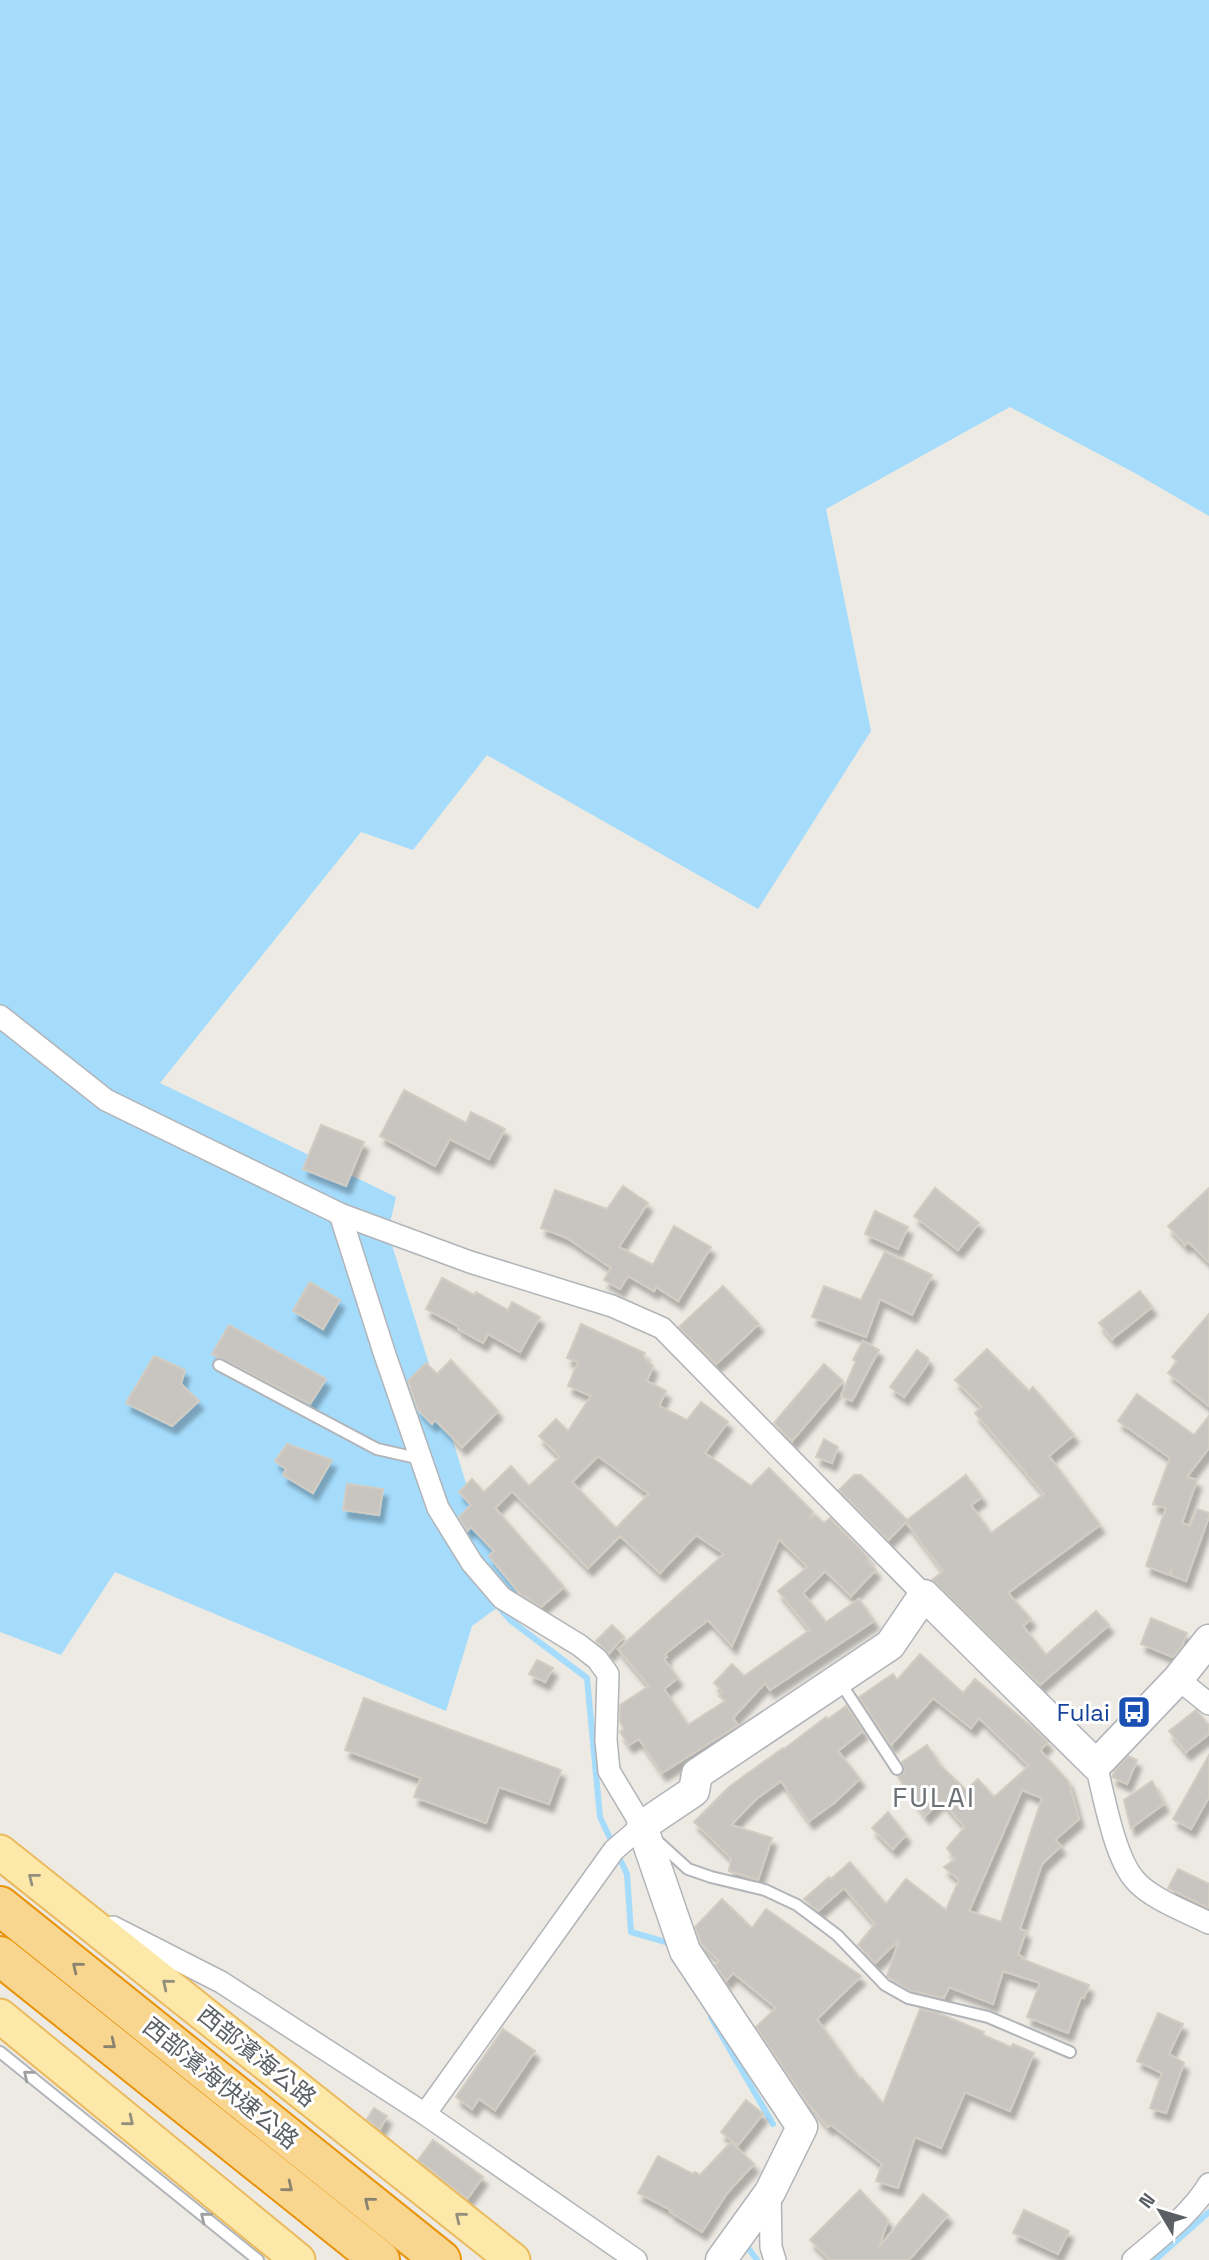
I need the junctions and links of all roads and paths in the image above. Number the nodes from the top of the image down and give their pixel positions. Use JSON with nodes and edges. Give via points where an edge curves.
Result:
{"nodes":[{"id":1,"x":0,"y":1016,"type":"edge"},
{"id":2,"x":341,"y":1214,"type":"junction"},
{"id":3,"x":219,"y":1365,"type":"dead end"},
{"id":4,"x":419,"y":1459,"type":"junction"},
{"id":5,"x":924,"y":1595,"type":"junction"},
{"id":6,"x":1209,"y":1640,"type":"edge"},
{"id":7,"x":839,"y":1679,"type":"junction"},
{"id":8,"x":1178,"y":1679,"type":"junction"},
{"id":9,"x":1209,"y":1704,"type":"edge"},
{"id":10,"x":1096,"y":1765,"type":"junction"},
{"id":11,"x":897,"y":1769,"type":"dead end"},
{"id":12,"x":642,"y":1826,"type":"junction"},
{"id":13,"x":0,"y":1852,"type":"edge"},
{"id":14,"x":67,"y":1904,"type":"junction"},
{"id":15,"x":0,"y":1906,"type":"edge"},
{"id":16,"x":1209,"y":1923,"type":"edge"},
{"id":17,"x":0,"y":1956,"type":"edge"},
{"id":18,"x":5,"y":2032,"type":"edge"},
{"id":19,"x":1070,"y":2053,"type":"dead end"},
{"id":20,"x":425,"y":2114,"type":"junction"},
{"id":21,"x":1209,"y":2184,"type":"edge"},
{"id":22,"x":770,"y":2192,"type":"junction"},
{"id":23,"x":258,"y":2260,"type":"edge"},
{"id":24,"x":298,"y":2260,"type":"edge"},
{"id":25,"x":380,"y":2260,"type":"edge"},
{"id":26,"x":441,"y":2260,"type":"edge"},
{"id":27,"x":513,"y":2260,"type":"edge"},
{"id":28,"x":636,"y":2260,"type":"edge"},
{"id":29,"x":721,"y":2260,"type":"edge"},
{"id":30,"x":775,"y":2260,"type":"edge"},
{"id":31,"x":1133,"y":2260,"type":"edge"}],
"edges":[{"from":1,"to":2,"type":"street","via":[[106,1100]]},
{"from":2,"to":4,"type":"street"},
{"from":2,"to":5,"type":"street","via":[[470,1262],[612,1306],[662,1328]]},
{"from":3,"to":4,"type":"lane","via":[[377,1449]]},
{"from":4,"to":12,"type":"street","via":[[438,1508],[472,1563],[502,1598],[579,1645],[608,1674],[609,1771]]},
{"from":5,"to":7,"type":"street","via":[[890,1645]]},
{"from":5,"to":10,"type":"street"},
{"from":6,"to":8,"type":"street"},
{"from":7,"to":11,"type":"lane"},
{"from":7,"to":12,"type":"street","via":[[697,1774],[694,1791]]},
{"from":8,"to":9,"type":"street"},
{"from":8,"to":10,"type":"street"},
{"from":10,"to":16,"type":"street","via":[[1120,1854],[1134,1879]]},
{"from":12,"to":19,"type":"lane","via":[[688,1869],[765,1890],[797,1905],[837,1936],[886,1985],[908,1998],[988,2017]]},
{"from":12,"to":20,"type":"street","via":[[614,1850]]},
{"from":12,"to":22,"type":"street","via":[[685,1951],[802,2127]]},
{"from":14,"to":13,"type":"main road","name":"西部濱海公路","one_way":true},
{"from":14,"to":20,"type":"street","via":[[221,1982]]},
{"from":27,"to":14,"type":"main road","name":"西部濱海公路","one_way":true},
{"from":26,"to":15,"type":"highway","name":"西部濱海快速公路","one_way":true},
{"from":17,"to":25,"type":"highway","name":"西部濱海快速公路","one_way":true},
{"from":23,"to":18,"type":"lane","one_way":true},
{"from":18,"to":24,"type":"main road","one_way":true},
{"from":20,"to":28,"type":"street"},
{"from":21,"to":31,"type":"street","via":[[1170,2228]]},
{"from":22,"to":29,"type":"street"},
{"from":22,"to":30,"type":"street"}]}
